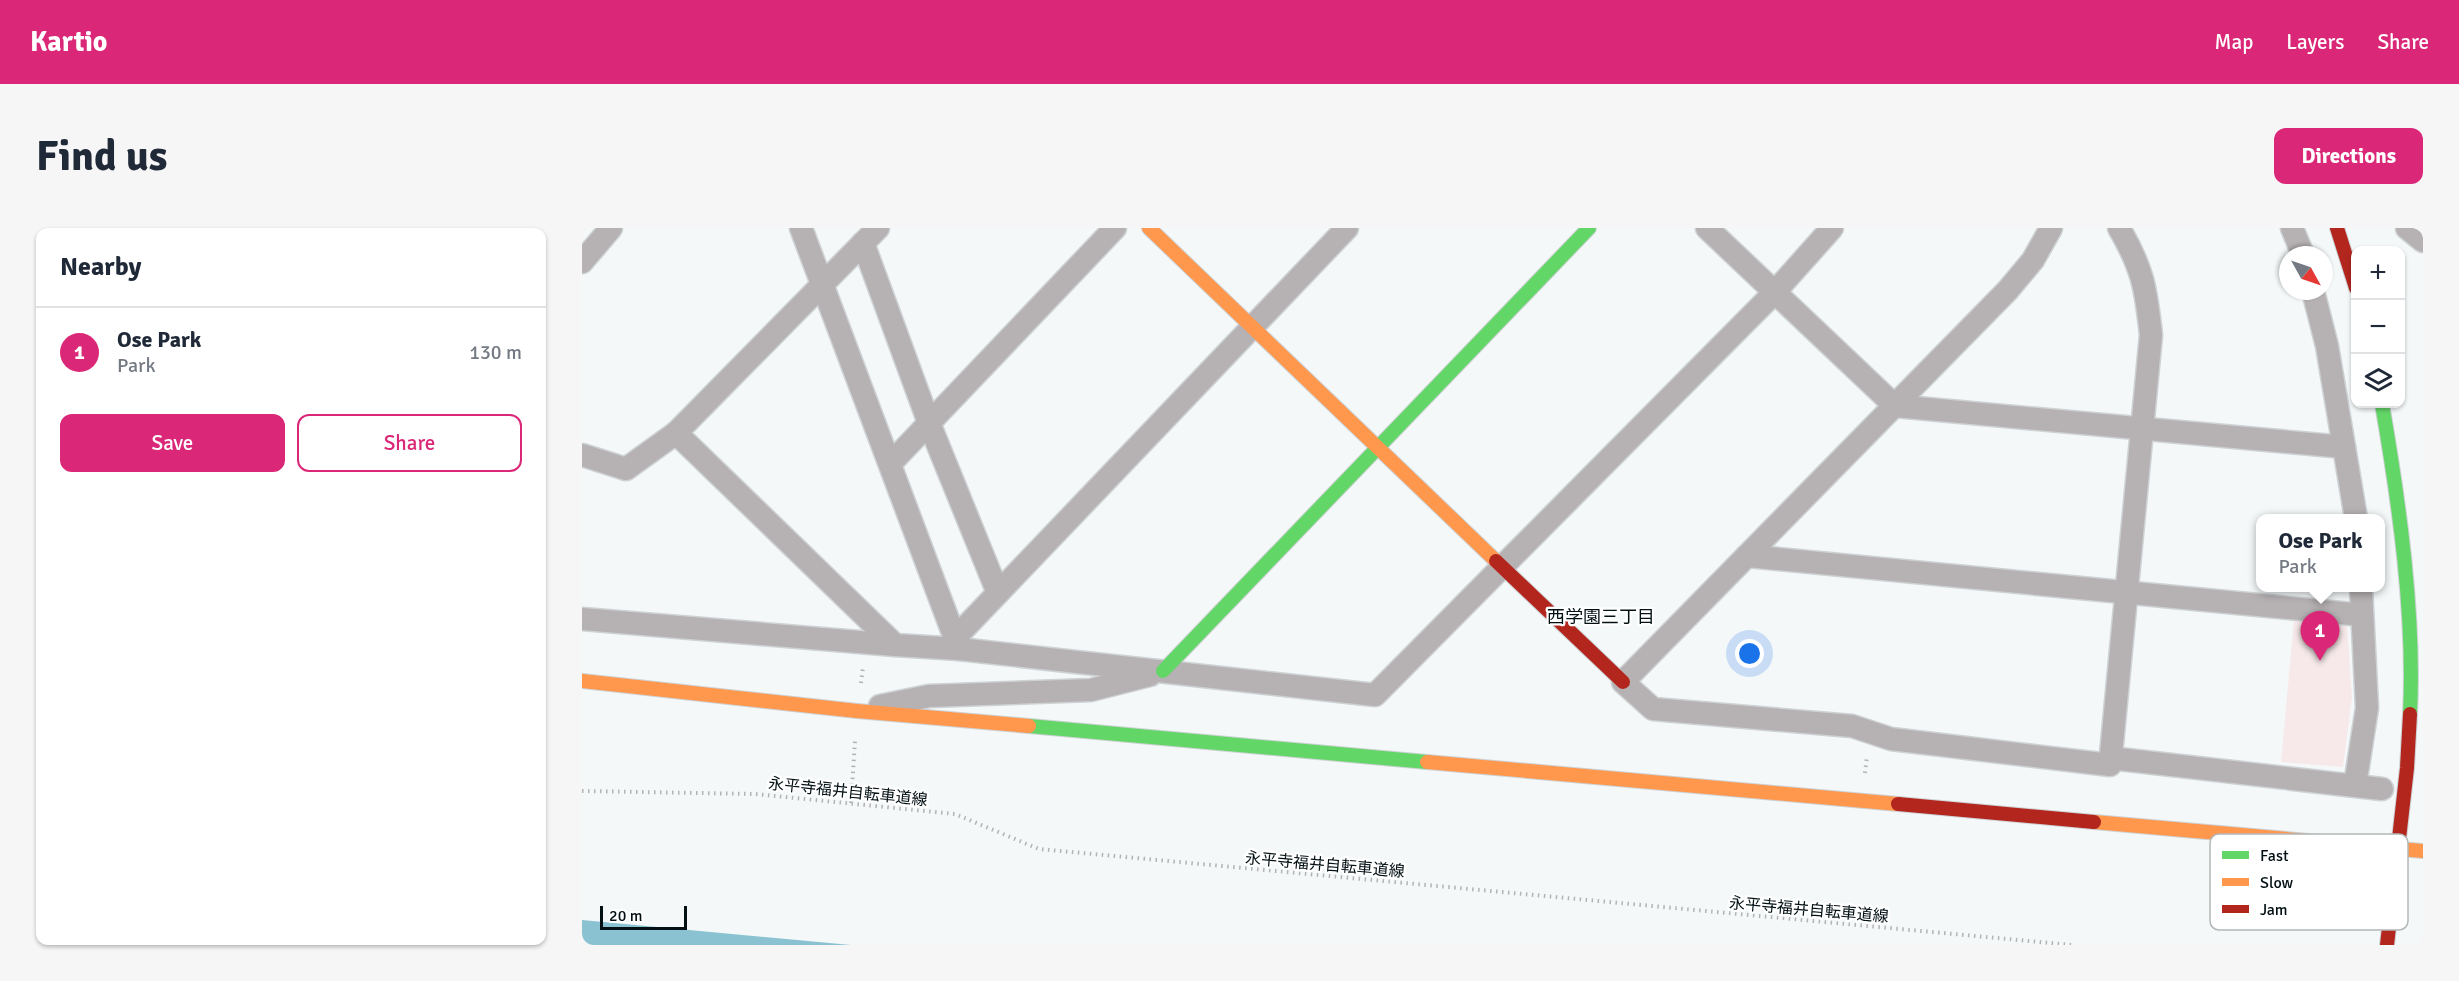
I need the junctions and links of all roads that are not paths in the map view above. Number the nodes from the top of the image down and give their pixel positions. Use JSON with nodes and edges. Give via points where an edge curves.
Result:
{"nodes":[{"id":1,"x":610,"y":228,"type":"edge"},
{"id":2,"x":801,"y":228,"type":"edge"},
{"id":3,"x":1115,"y":228,"type":"edge"},
{"id":4,"x":1149,"y":228,"type":"edge"},
{"id":5,"x":1347,"y":228,"type":"edge"},
{"id":6,"x":1589,"y":228,"type":"edge"},
{"id":7,"x":1707,"y":228,"type":"edge"},
{"id":8,"x":1832,"y":228,"type":"edge"},
{"id":9,"x":2051,"y":228,"type":"edge"},
{"id":10,"x":2120,"y":228,"type":"edge"},
{"id":11,"x":2292,"y":228,"type":"edge"},
{"id":12,"x":2337,"y":228,"type":"edge"},
{"id":13,"x":2407,"y":228,"type":"edge"},
{"id":14,"x":870,"y":236,"type":"edge"},
{"id":15,"x":2423,"y":241,"type":"edge"},
{"id":16,"x":2299,"y":246,"type":"edge"},
{"id":17,"x":582,"y":262,"type":"edge"},
{"id":18,"x":2351,"y":275,"type":"edge"},
{"id":19,"x":823,"y":286,"type":"junction"},
{"id":20,"x":1774,"y":292,"type":"junction"},
{"id":21,"x":2315,"y":300,"type":"edge"},
{"id":22,"x":1252,"y":327,"type":"junction"},
{"id":23,"x":1895,"y":406,"type":"junction"},
{"id":24,"x":2383,"y":408,"type":"edge"},
{"id":25,"x":929,"y":423,"type":"junction"},
{"id":26,"x":2142,"y":429,"type":"junction"},
{"id":27,"x":676,"y":433,"type":"junction"},
{"id":28,"x":2344,"y":447,"type":"junction"},
{"id":29,"x":1378,"y":448,"type":"junction"},
{"id":30,"x":582,"y":455,"type":"edge"},
{"id":31,"x":891,"y":463,"type":"junction"},
{"id":32,"x":2355,"y":514,"type":"edge"},
{"id":33,"x":1747,"y":556,"type":"junction"},
{"id":34,"x":1502,"y":568,"type":"junction"},
{"id":35,"x":2126,"y":592,"type":"junction"},
{"id":36,"x":2361,"y":592,"type":"edge"},
{"id":37,"x":998,"y":593,"type":"junction"},
{"id":38,"x":2362,"y":615,"type":"junction"},
{"id":39,"x":582,"y":619,"type":"edge"},
{"id":40,"x":958,"y":643,"type":"junction"},
{"id":41,"x":895,"y":645,"type":"junction"},
{"id":42,"x":1163,"y":671,"type":"junction"},
{"id":43,"x":582,"y":681,"type":"edge"},
{"id":44,"x":1623,"y":682,"type":"junction"},
{"id":45,"x":857,"y":711,"type":"junction"},
{"id":46,"x":2110,"y":758,"type":"junction"},
{"id":47,"x":2355,"y":785,"type":"junction"},
{"id":48,"x":2382,"y":789,"type":"dead end"},
{"id":49,"x":2399,"y":834,"type":"edge"},
{"id":50,"x":2210,"y":837,"type":"edge"},
{"id":51,"x":2423,"y":851,"type":"edge"},
{"id":52,"x":2408,"y":853,"type":"edge"},
{"id":53,"x":2388,"y":930,"type":"edge"},
{"id":54,"x":2387,"y":945,"type":"edge"}],
"edges":[{"from":1,"to":17,"type":"street"},
{"from":2,"to":19,"type":"street"},
{"from":3,"to":25,"type":"street"},
{"from":4,"to":22,"type":"street"},
{"from":5,"to":22,"type":"street"},
{"from":6,"to":29,"type":"street"},
{"from":7,"to":20,"type":"street"},
{"from":8,"to":20,"type":"street"},
{"from":9,"to":23,"type":"street","via":[[2033,260],[2008,290]]},
{"from":10,"to":26,"type":"street","via":[[2146,286],[2151,334]]},
{"from":11,"to":16,"type":"street"},
{"from":12,"to":18,"type":"street"},
{"from":13,"to":15,"type":"street"},
{"from":14,"to":19,"type":"street"},
{"from":14,"to":25,"type":"street"},
{"from":19,"to":27,"type":"street"},
{"from":19,"to":31,"type":"street"},
{"from":20,"to":23,"type":"street"},
{"from":20,"to":34,"type":"street"},
{"from":21,"to":28,"type":"street"},
{"from":22,"to":29,"type":"street"},
{"from":22,"to":37,"type":"street"},
{"from":23,"to":26,"type":"street"},
{"from":23,"to":33,"type":"street"},
{"from":24,"to":49,"type":"street","via":[[2394,472],[2412,672]]},
{"from":25,"to":31,"type":"street"},
{"from":25,"to":37,"type":"street"},
{"from":26,"to":28,"type":"street"},
{"from":26,"to":35,"type":"street"},
{"from":27,"to":30,"type":"street","via":[[626,469]]},
{"from":27,"to":41,"type":"street"},
{"from":28,"to":32,"type":"street"},
{"from":29,"to":34,"type":"street"},
{"from":29,"to":42,"type":"street"},
{"from":31,"to":40,"type":"street"},
{"from":33,"to":35,"type":"street"},
{"from":33,"to":44,"type":"street"},
{"from":34,"to":42,"type":"street","via":[[1375,695]]},
{"from":34,"to":44,"type":"street"},
{"from":35,"to":38,"type":"street"},
{"from":35,"to":46,"type":"street"},
{"from":36,"to":38,"type":"street"},
{"from":37,"to":40,"type":"street"},
{"from":38,"to":47,"type":"street","via":[[2367,708]]},
{"from":39,"to":41,"type":"street"},
{"from":40,"to":41,"type":"street"},
{"from":40,"to":42,"type":"street"},
{"from":42,"to":45,"type":"street","via":[[1091,690],[928,696]]},
{"from":43,"to":45,"type":"street"},
{"from":44,"to":46,"type":"street","via":[[1653,710],[1852,726],[1891,739],[2110,765]]},
{"from":45,"to":50,"type":"street"},
{"from":46,"to":47,"type":"street"},
{"from":47,"to":48,"type":"street"},
{"from":51,"to":52,"type":"street"},
{"from":53,"to":54,"type":"street"}]}
